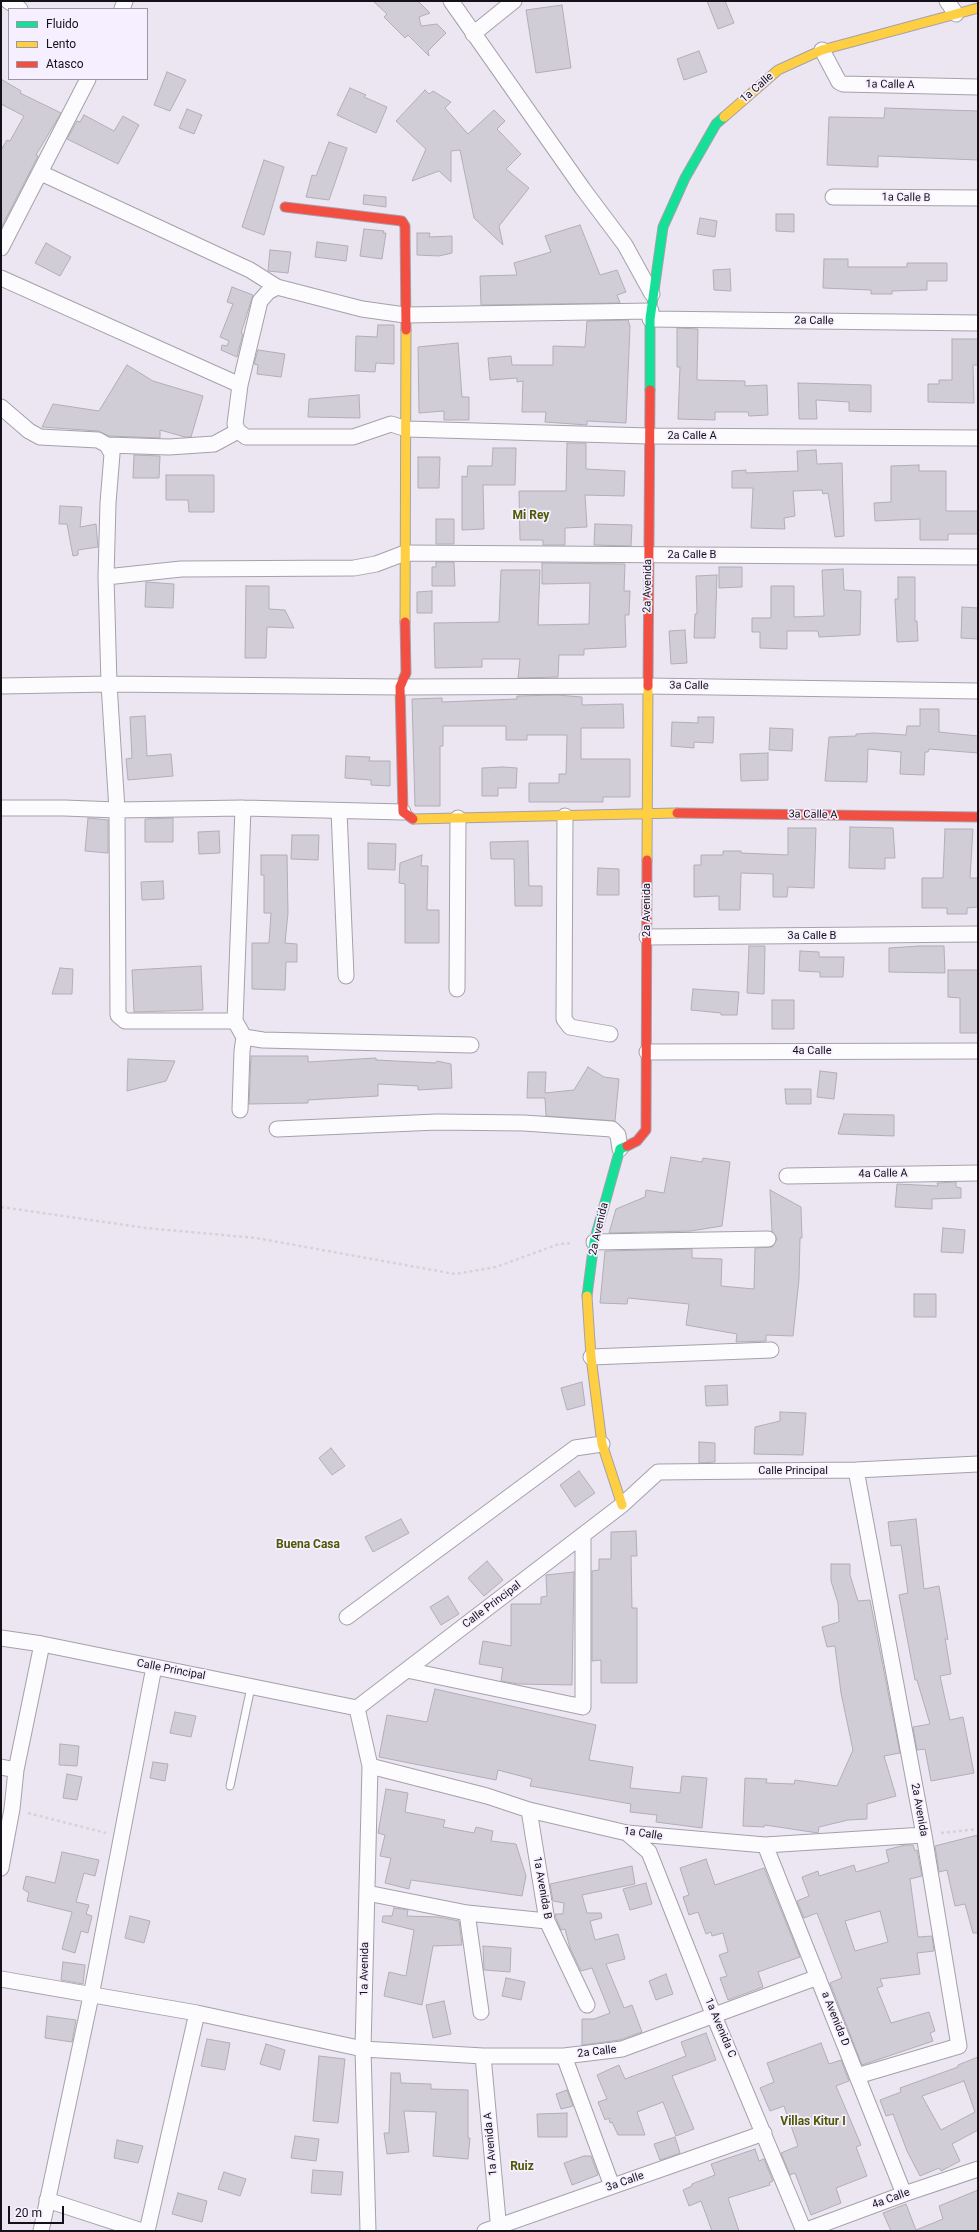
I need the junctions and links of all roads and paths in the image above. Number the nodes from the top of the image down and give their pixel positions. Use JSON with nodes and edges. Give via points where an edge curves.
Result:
{"nodes":[{"id":1,"x":8,"y":1,"type":"edge"},
{"id":2,"x":450,"y":1,"type":"edge"},
{"id":3,"x":514,"y":1,"type":"edge"},
{"id":4,"x":947,"y":1,"type":"edge"},
{"id":5,"x":18,"y":8,"type":"edge"},
{"id":6,"x":978,"y":8,"type":"edge"},
{"id":7,"x":956,"y":14,"type":"junction"},
{"id":8,"x":473,"y":34,"type":"junction"},
{"id":9,"x":822,"y":50,"type":"junction"},
{"id":10,"x":88,"y":80,"type":"edge"},
{"id":11,"x":978,"y":87,"type":"edge"},
{"id":12,"x":41,"y":173,"type":"junction"},
{"id":13,"x":833,"y":197,"type":"dead end"},
{"id":14,"x":978,"y":198,"type":"edge"},
{"id":15,"x":285,"y":207,"type":"dead end"},
{"id":16,"x":1,"y":248,"type":"edge"},
{"id":17,"x":1,"y":278,"type":"edge"},
{"id":18,"x":276,"y":287,"type":"junction"},
{"id":19,"x":652,"y":294,"type":"junction"},
{"id":20,"x":405,"y":315,"type":"junction"},
{"id":21,"x":651,"y":315,"type":"junction"},
{"id":22,"x":978,"y":323,"type":"edge"},
{"id":23,"x":240,"y":385,"type":"junction"},
{"id":24,"x":1,"y":407,"type":"edge"},
{"id":25,"x":407,"y":429,"type":"junction"},
{"id":26,"x":238,"y":431,"type":"junction"},
{"id":27,"x":649,"y":436,"type":"junction"},
{"id":28,"x":978,"y":438,"type":"edge"},
{"id":29,"x":107,"y":446,"type":"junction"},
{"id":30,"x":405,"y":553,"type":"junction"},
{"id":31,"x":649,"y":555,"type":"junction"},
{"id":32,"x":978,"y":557,"type":"edge"},
{"id":33,"x":106,"y":577,"type":"junction"},
{"id":34,"x":109,"y":684,"type":"junction"},
{"id":35,"x":1,"y":686,"type":"edge"},
{"id":36,"x":647,"y":686,"type":"junction"},
{"id":37,"x":400,"y":688,"type":"junction"},
{"id":38,"x":978,"y":691,"type":"edge"},
{"id":39,"x":1,"y":808,"type":"edge"},
{"id":40,"x":243,"y":808,"type":"junction"},
{"id":41,"x":117,"y":810,"type":"junction"},
{"id":42,"x":340,"y":811,"type":"junction"},
{"id":43,"x":403,"y":812,"type":"junction"},
{"id":44,"x":647,"y":813,"type":"junction"},
{"id":45,"x":565,"y":816,"type":"junction"},
{"id":46,"x":978,"y":816,"type":"edge"},
{"id":47,"x":458,"y":818,"type":"junction"},
{"id":48,"x":978,"y":934,"type":"edge"},
{"id":49,"x":647,"y":937,"type":"junction"},
{"id":50,"x":346,"y":976,"type":"dead end"},
{"id":51,"x":457,"y":989,"type":"dead end"},
{"id":52,"x":235,"y":1021,"type":"junction"},
{"id":53,"x":610,"y":1034,"type":"dead end"},
{"id":54,"x":244,"y":1037,"type":"junction"},
{"id":55,"x":471,"y":1045,"type":"dead end"},
{"id":56,"x":978,"y":1051,"type":"edge"},
{"id":57,"x":647,"y":1052,"type":"junction"},
{"id":58,"x":240,"y":1110,"type":"dead end"},
{"id":59,"x":277,"y":1129,"type":"dead end"},
{"id":60,"x":620,"y":1149,"type":"junction"},
{"id":61,"x":978,"y":1173,"type":"edge"},
{"id":62,"x":787,"y":1176,"type":"dead end"},
{"id":63,"x":1,"y":1206,"type":"edge"},
{"id":64,"x":768,"y":1239,"type":"dead end"},
{"id":65,"x":594,"y":1242,"type":"junction"},
{"id":66,"x":771,"y":1350,"type":"dead end"},
{"id":67,"x":591,"y":1357,"type":"junction"},
{"id":68,"x":602,"y":1444,"type":"junction"},
{"id":69,"x":978,"y":1464,"type":"edge"},
{"id":70,"x":856,"y":1470,"type":"junction"},
{"id":71,"x":622,"y":1505,"type":"junction"},
{"id":72,"x":583,"y":1535,"type":"junction"},
{"id":73,"x":347,"y":1617,"type":"dead end"},
{"id":74,"x":1,"y":1638,"type":"edge"},
{"id":75,"x":42,"y":1644,"type":"junction"},
{"id":76,"x":154,"y":1667,"type":"junction"},
{"id":77,"x":407,"y":1670,"type":"junction"},
{"id":78,"x":252,"y":1686,"type":"junction"},
{"id":79,"x":357,"y":1708,"type":"junction"},
{"id":80,"x":370,"y":1766,"type":"junction"},
{"id":81,"x":1,"y":1767,"type":"edge"},
{"id":82,"x":16,"y":1770,"type":"junction"},
{"id":83,"x":230,"y":1786,"type":"dead end"},
{"id":84,"x":12,"y":1809,"type":"junction"},
{"id":85,"x":529,"y":1810,"type":"junction"},
{"id":86,"x":978,"y":1829,"type":"edge"},
{"id":87,"x":626,"y":1833,"type":"junction"},
{"id":88,"x":924,"y":1835,"type":"junction"},
{"id":89,"x":122,"y":1837,"type":"junction"},
{"id":90,"x":664,"y":1837,"type":"junction"},
{"id":91,"x":766,"y":1845,"type":"junction"},
{"id":92,"x":649,"y":1852,"type":"junction"},
{"id":93,"x":1,"y":1868,"type":"edge"},
{"id":94,"x":367,"y":1893,"type":"junction"},
{"id":95,"x":467,"y":1913,"type":"junction"},
{"id":96,"x":547,"y":1921,"type":"junction"},
{"id":97,"x":818,"y":1977,"type":"junction"},
{"id":98,"x":1,"y":1979,"type":"edge"},
{"id":99,"x":91,"y":1996,"type":"junction"},
{"id":100,"x":587,"y":2005,"type":"dead end"},
{"id":101,"x":481,"y":2012,"type":"dead end"},
{"id":102,"x":198,"y":2013,"type":"junction"},
{"id":103,"x":714,"y":2016,"type":"junction"},
{"id":104,"x":363,"y":2049,"type":"junction"},
{"id":105,"x":483,"y":2056,"type":"junction"},
{"id":106,"x":564,"y":2056,"type":"junction"},
{"id":107,"x":857,"y":2076,"type":"junction"},
{"id":108,"x":764,"y":2133,"type":"junction"},
{"id":109,"x":978,"y":2169,"type":"edge"},
{"id":110,"x":612,"y":2186,"type":"junction"},
{"id":111,"x":904,"y":2194,"type":"junction"},
{"id":112,"x":47,"y":2200,"type":"junction"},
{"id":113,"x":494,"y":2229,"type":"edge"},
{"id":114,"x":41,"y":2231,"type":"edge"},
{"id":115,"x":142,"y":2231,"type":"edge"},
{"id":116,"x":147,"y":2231,"type":"edge"},
{"id":117,"x":368,"y":2231,"type":"edge"},
{"id":118,"x":804,"y":2231,"type":"edge"}],
"edges":[{"from":1,"to":5,"type":"street"},
{"from":2,"to":8,"type":"street"},
{"from":3,"to":8,"type":"street"},
{"from":4,"to":7,"type":"street"},
{"from":6,"to":7,"type":"street","name":"1a Calle"},
{"from":7,"to":9,"type":"street","name":"1a Calle"},
{"from":8,"to":19,"type":"street","via":[[625,245]]},
{"from":9,"to":11,"type":"street","name":"1a Calle A","via":[[839,82],[843,84]]},
{"from":9,"to":19,"type":"street","name":"1a Calle","via":[[778,70],[716,124],[685,178],[663,227]]},
{"from":10,"to":12,"type":"street"},
{"from":12,"to":16,"type":"street"},
{"from":12,"to":18,"type":"street","name":"2a Calle","via":[[250,270]]},
{"from":13,"to":14,"type":"street","name":"1a Calle B"},
{"from":15,"to":20,"type":"street","via":[[402,221],[405,226]]},
{"from":17,"to":23,"type":"street"},
{"from":18,"to":20,"type":"street","name":"2a Calle","via":[[362,309]]},
{"from":18,"to":23,"type":"street","via":[[260,301]]},
{"from":19,"to":21,"type":"street","name":"2a Avenida"},
{"from":20,"to":21,"type":"street","name":"2a Calle"},
{"from":20,"to":25,"type":"street"},
{"from":21,"to":22,"type":"street","name":"2a Calle"},
{"from":21,"to":27,"type":"street","name":"2a Avenida"},
{"from":23,"to":26,"type":"street","via":[[235,424]]},
{"from":24,"to":29,"type":"street","via":[[40,437],[98,440]]},
{"from":25,"to":26,"type":"street","name":"2a Calle A","via":[[391,424],[353,437],[246,437]]},
{"from":25,"to":27,"type":"street","name":"2a Calle A"},
{"from":25,"to":30,"type":"street"},
{"from":26,"to":29,"type":"street","via":[[214,444],[169,448]]},
{"from":27,"to":28,"type":"street","name":"2a Calle A"},
{"from":27,"to":31,"type":"street","name":"2a Avenida"},
{"from":29,"to":33,"type":"street","via":[[112,454],[112,474],[108,503]]},
{"from":30,"to":31,"type":"street","name":"2a Calle B"},
{"from":30,"to":33,"type":"street","via":[[376,564],[354,568],[181,569]]},
{"from":30,"to":37,"type":"street","via":[[406,674]]},
{"from":31,"to":32,"type":"street","name":"2a Calle B"},
{"from":31,"to":36,"type":"street","name":"2a Avenida"},
{"from":33,"to":34,"type":"street"},
{"from":34,"to":35,"type":"street","name":"3a Calle"},
{"from":34,"to":37,"type":"street","name":"3a Calle"},
{"from":34,"to":41,"type":"street"},
{"from":36,"to":37,"type":"street","name":"3a Calle"},
{"from":36,"to":38,"type":"street","name":"3a Calle"},
{"from":36,"to":44,"type":"street","name":"2a Avenida"},
{"from":37,"to":43,"type":"street"},
{"from":39,"to":41,"type":"street"},
{"from":40,"to":41,"type":"street"},
{"from":40,"to":42,"type":"street"},
{"from":40,"to":52,"type":"street"},
{"from":41,"to":52,"type":"street","via":[[118,1015],[125,1021]]},
{"from":42,"to":43,"type":"street"},
{"from":42,"to":50,"type":"street"},
{"from":43,"to":47,"type":"street","name":"3a Calle A","via":[[411,820]]},
{"from":44,"to":45,"type":"street","name":"3a Calle A"},
{"from":44,"to":46,"type":"street","name":"3a Calle A"},
{"from":44,"to":49,"type":"street","name":"2a Avenida"},
{"from":45,"to":47,"type":"street","name":"3a Calle A"},
{"from":45,"to":53,"type":"street","via":[[564,1019],[570,1027]]},
{"from":47,"to":51,"type":"street"},
{"from":48,"to":49,"type":"street","name":"3a Calle B"},
{"from":49,"to":57,"type":"street","name":"2a Avenida"},
{"from":52,"to":54,"type":"street"},
{"from":54,"to":55,"type":"street","via":[[263,1040]]},
{"from":54,"to":58,"type":"street"},
{"from":56,"to":57,"type":"street","name":"4a Calle"},
{"from":57,"to":60,"type":"street","name":"2a Avenida","via":[[646,1130],[637,1141]]},
{"from":59,"to":60,"type":"street","via":[[437,1122],[524,1123],[612,1129],[618,1135]]},
{"from":60,"to":65,"type":"street","name":"2a Avenida"},
{"from":61,"to":62,"type":"street","name":"4a Calle A"},
{"from":63,"to":65,"type":"path","via":[[146,1228],[256,1238],[455,1274],[496,1267],[559,1244]]},
{"from":64,"to":65,"type":"street"},
{"from":65,"to":67,"type":"street","name":"2a Avenida","via":[[587,1293]]},
{"from":66,"to":67,"type":"street"},
{"from":67,"to":68,"type":"street","name":"2a Avenida"},
{"from":68,"to":71,"type":"street","name":"2a Avenida"},
{"from":68,"to":73,"type":"street","via":[[575,1448]]},
{"from":69,"to":70,"type":"street","name":"Calle Principal"},
{"from":70,"to":71,"type":"street","name":"Calle Principal","via":[[658,1472]]},
{"from":70,"to":88,"type":"street","name":"2a Avenida"},
{"from":71,"to":72,"type":"street","name":"Calle Principal"},
{"from":72,"to":77,"type":"street","name":"Calle Principal"},
{"from":72,"to":77,"type":"street","via":[[583,1707]]},
{"from":74,"to":75,"type":"street","name":"Calle Principal"},
{"from":75,"to":76,"type":"street","name":"Calle Principal"},
{"from":75,"to":82,"type":"street"},
{"from":76,"to":78,"type":"street","name":"Calle Principal"},
{"from":76,"to":89,"type":"street"},
{"from":77,"to":79,"type":"street","name":"Calle Principal"},
{"from":78,"to":79,"type":"street","name":"Calle Principal"},
{"from":78,"to":83,"type":"lane"},
{"from":79,"to":80,"type":"street","name":"1a Avenida"},
{"from":80,"to":85,"type":"street","name":"1a Calle","via":[[487,1796]]},
{"from":80,"to":94,"type":"street","name":"1a Avenida"},
{"from":81,"to":82,"type":"street"},
{"from":82,"to":84,"type":"street"},
{"from":84,"to":89,"type":"path"},
{"from":84,"to":93,"type":"street"},
{"from":85,"to":87,"type":"street","name":"1a Calle"},
{"from":85,"to":96,"type":"street","name":"1a Avenida B"},
{"from":86,"to":88,"type":"path"},
{"from":87,"to":90,"type":"street","name":"1a Calle"},
{"from":87,"to":92,"type":"street","name":"1a Avenida C"},
{"from":88,"to":91,"type":"street","name":"1a Calle"},
{"from":88,"to":107,"type":"street","name":"2a Avenida","via":[[959,2046]]},
{"from":89,"to":99,"type":"street"},
{"from":90,"to":91,"type":"street","name":"1a Calle"},
{"from":90,"to":92,"type":"street"},
{"from":91,"to":97,"type":"street","name":"a Avenida D"},
{"from":92,"to":103,"type":"street","name":"1a Avenida C"},
{"from":94,"to":95,"type":"street"},
{"from":94,"to":104,"type":"street","name":"1a Avenida"},
{"from":95,"to":96,"type":"street"},
{"from":95,"to":101,"type":"street"},
{"from":96,"to":100,"type":"street","name":"1a Avenida B"},
{"from":97,"to":103,"type":"street","name":"2a Calle"},
{"from":97,"to":107,"type":"street","name":"a Avenida D"},
{"from":98,"to":99,"type":"street","name":"2a Calle"},
{"from":99,"to":102,"type":"street","name":"2a Calle"},
{"from":99,"to":112,"type":"street"},
{"from":102,"to":104,"type":"street","name":"2a Calle"},
{"from":102,"to":116,"type":"street"},
{"from":103,"to":106,"type":"street","name":"2a Calle","via":[[622,2049]]},
{"from":103,"to":108,"type":"street","name":"1a Avenida C"},
{"from":104,"to":105,"type":"street","name":"2a Calle"},
{"from":104,"to":117,"type":"street","name":"1a Avenida"},
{"from":105,"to":106,"type":"street","name":"2a Calle"},
{"from":105,"to":113,"type":"street","name":"1a Avenida A"},
{"from":106,"to":110,"type":"street"},
{"from":107,"to":111,"type":"street","name":"a Avenida D"},
{"from":108,"to":110,"type":"street","name":"3a Calle"},
{"from":108,"to":118,"type":"street","name":"1a Avenida C"},
{"from":109,"to":111,"type":"street","name":"4a Calle"},
{"from":110,"to":113,"type":"street","name":"3a Calle"},
{"from":111,"to":118,"type":"street","name":"4a Calle"},
{"from":112,"to":114,"type":"street"},
{"from":112,"to":115,"type":"street"}]}
